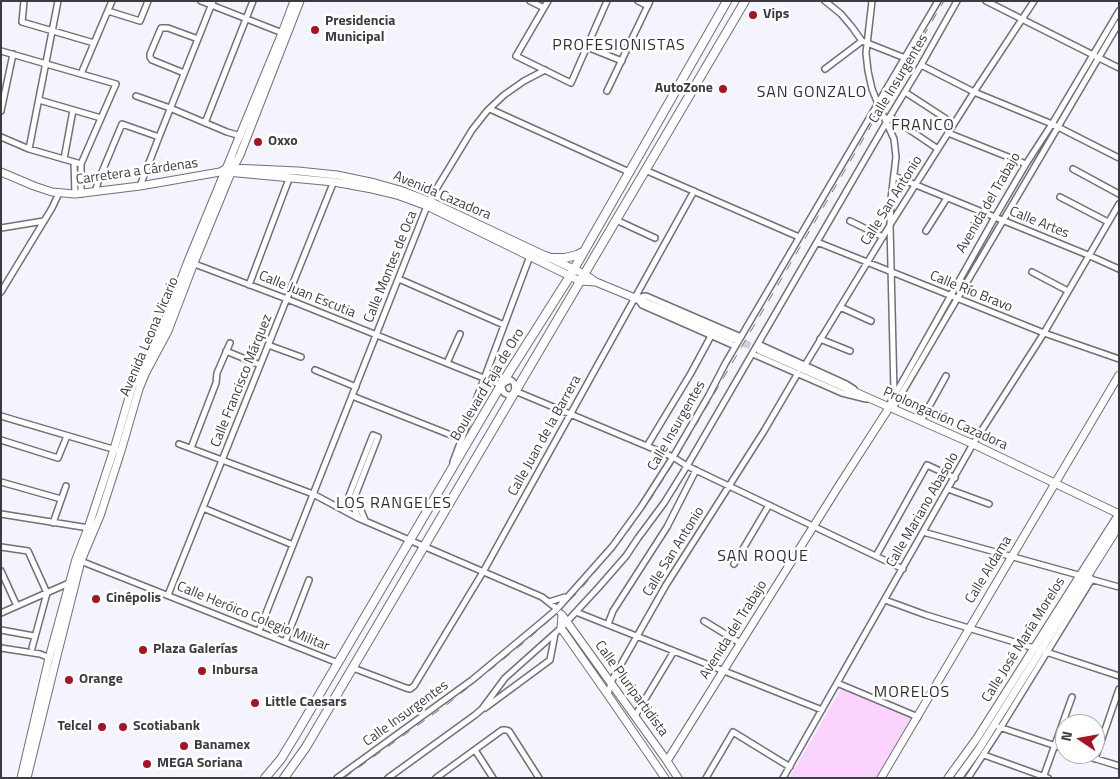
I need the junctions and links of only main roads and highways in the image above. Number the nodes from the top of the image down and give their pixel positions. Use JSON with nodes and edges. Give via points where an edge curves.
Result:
{"nodes":[{"id":1,"x":728,"y":1,"type":"edge"},
{"id":2,"x":745,"y":1,"type":"edge"},
{"id":3,"x":697,"y":54,"type":"junction"},
{"id":4,"x":709,"y":61,"type":"junction"},
{"id":5,"x":583,"y":252,"type":"junction"},
{"id":6,"x":545,"y":256,"type":"road end"},
{"id":7,"x":265,"y":778,"type":"edge"},
{"id":8,"x":284,"y":778,"type":"edge"}],
"edges":[{"from":1,"to":3,"type":"main road","name":"Boulevard Faja de Oro"},
{"from":2,"to":4,"type":"main road","name":"Boulevard Faja de Oro"},
{"from":3,"to":4,"type":"main road"},
{"from":3,"to":5,"type":"main road","name":"Boulevard Faja de Oro"},
{"from":4,"to":8,"type":"main road","name":"Boulevard Faja de Oro","via":[[353,668]]},
{"from":5,"to":6,"type":"main road","via":[[564,258]]},
{"from":5,"to":7,"type":"main road","name":"Boulevard Faja de Oro","via":[[281,759]]}]}
